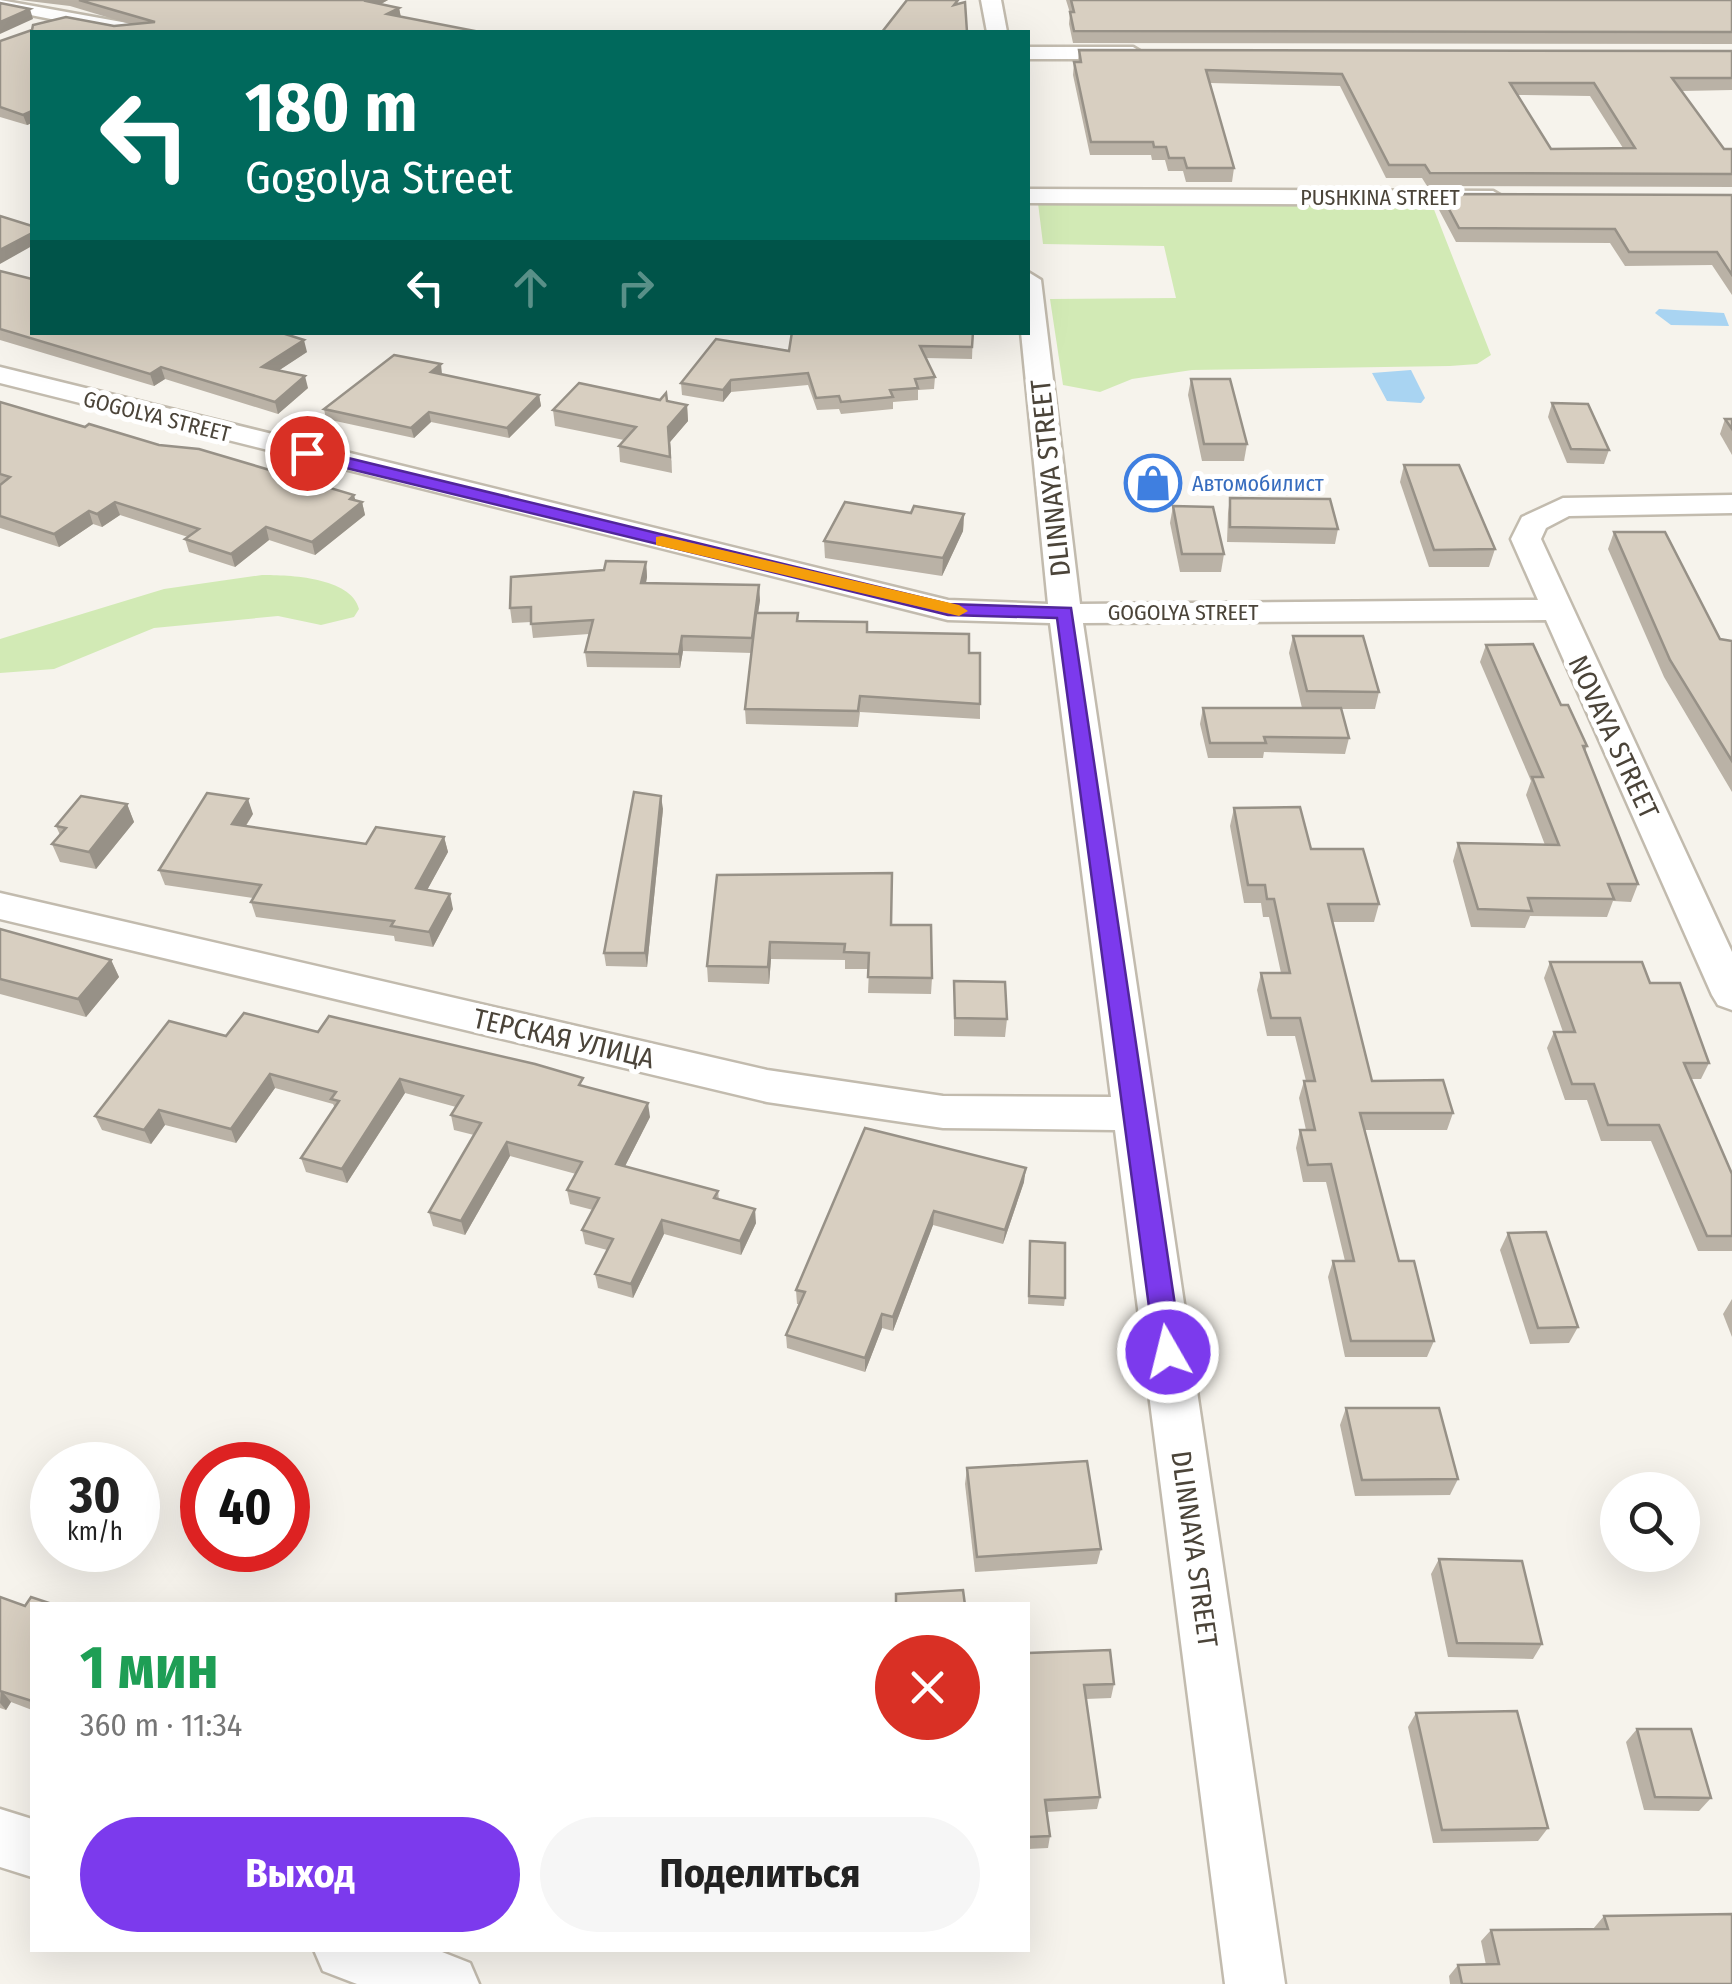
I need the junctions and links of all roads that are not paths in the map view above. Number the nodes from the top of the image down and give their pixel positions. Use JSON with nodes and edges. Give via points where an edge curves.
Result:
{"nodes":[{"id":1,"x":110,"y":0,"type":"edge"},
{"id":2,"x":991,"y":0,"type":"edge"},
{"id":3,"x":0,"y":3,"type":"edge"},
{"id":4,"x":67,"y":17,"type":"junction"},
{"id":5,"x":34,"y":30,"type":"edge"},
{"id":6,"x":134,"y":30,"type":"edge"},
{"id":7,"x":997,"y":30,"type":"edge"},
{"id":8,"x":1030,"y":53,"type":"edge"},
{"id":9,"x":1164,"y":53,"type":"edge"},
{"id":10,"x":1030,"y":196,"type":"edge"},
{"id":11,"x":1517,"y":198,"type":"edge"},
{"id":12,"x":1030,"y":298,"type":"edge"},
{"id":13,"x":0,"y":374,"type":"edge"},
{"id":14,"x":1732,"y":504,"type":"edge"},
{"id":15,"x":1556,"y":610,"type":"junction"},
{"id":16,"x":1065,"y":612,"type":"junction"},
{"id":17,"x":0,"y":906,"type":"edge"},
{"id":18,"x":1732,"y":995,"type":"edge"},
{"id":19,"x":1136,"y":1114,"type":"junction"},
{"id":20,"x":0,"y":1838,"type":"edge"},
{"id":21,"x":30,"y":1847,"type":"edge"},
{"id":22,"x":350,"y":1952,"type":"edge"},
{"id":23,"x":449,"y":1984,"type":"edge"},
{"id":24,"x":1255,"y":1984,"type":"edge"}],
"edges":[{"from":1,"to":4,"type":"street"},
{"from":2,"to":7,"type":"street"},
{"from":3,"to":4,"type":"street"},
{"from":4,"to":5,"type":"street"},
{"from":4,"to":6,"type":"street"},
{"from":8,"to":9,"type":"street"},
{"from":10,"to":11,"type":"street","name":"PUSHKINA STREET"},
{"from":12,"to":16,"type":"street","name":"DLINNAYA STREET"},
{"from":13,"to":16,"type":"street","name":"GOGOLYA STREET","via":[[948,610]]},
{"from":14,"to":15,"type":"street","name":"NOVAYA STREET","via":[[1550,510],[1526,539]]},
{"from":15,"to":16,"type":"street","name":"GOGOLYA STREET"},
{"from":15,"to":18,"type":"street","name":"NOVAYA STREET"},
{"from":16,"to":19,"type":"street","name":"DLINNAYA STREET"},
{"from":17,"to":19,"type":"street","name":"ТЕРСКАЯ УЛИЦА","via":[[767,1086],[944,1112]]},
{"from":19,"to":24,"type":"street","name":"DLINNAYA STREET"},
{"from":20,"to":21,"type":"street"},
{"from":22,"to":23,"type":"street"}]}
